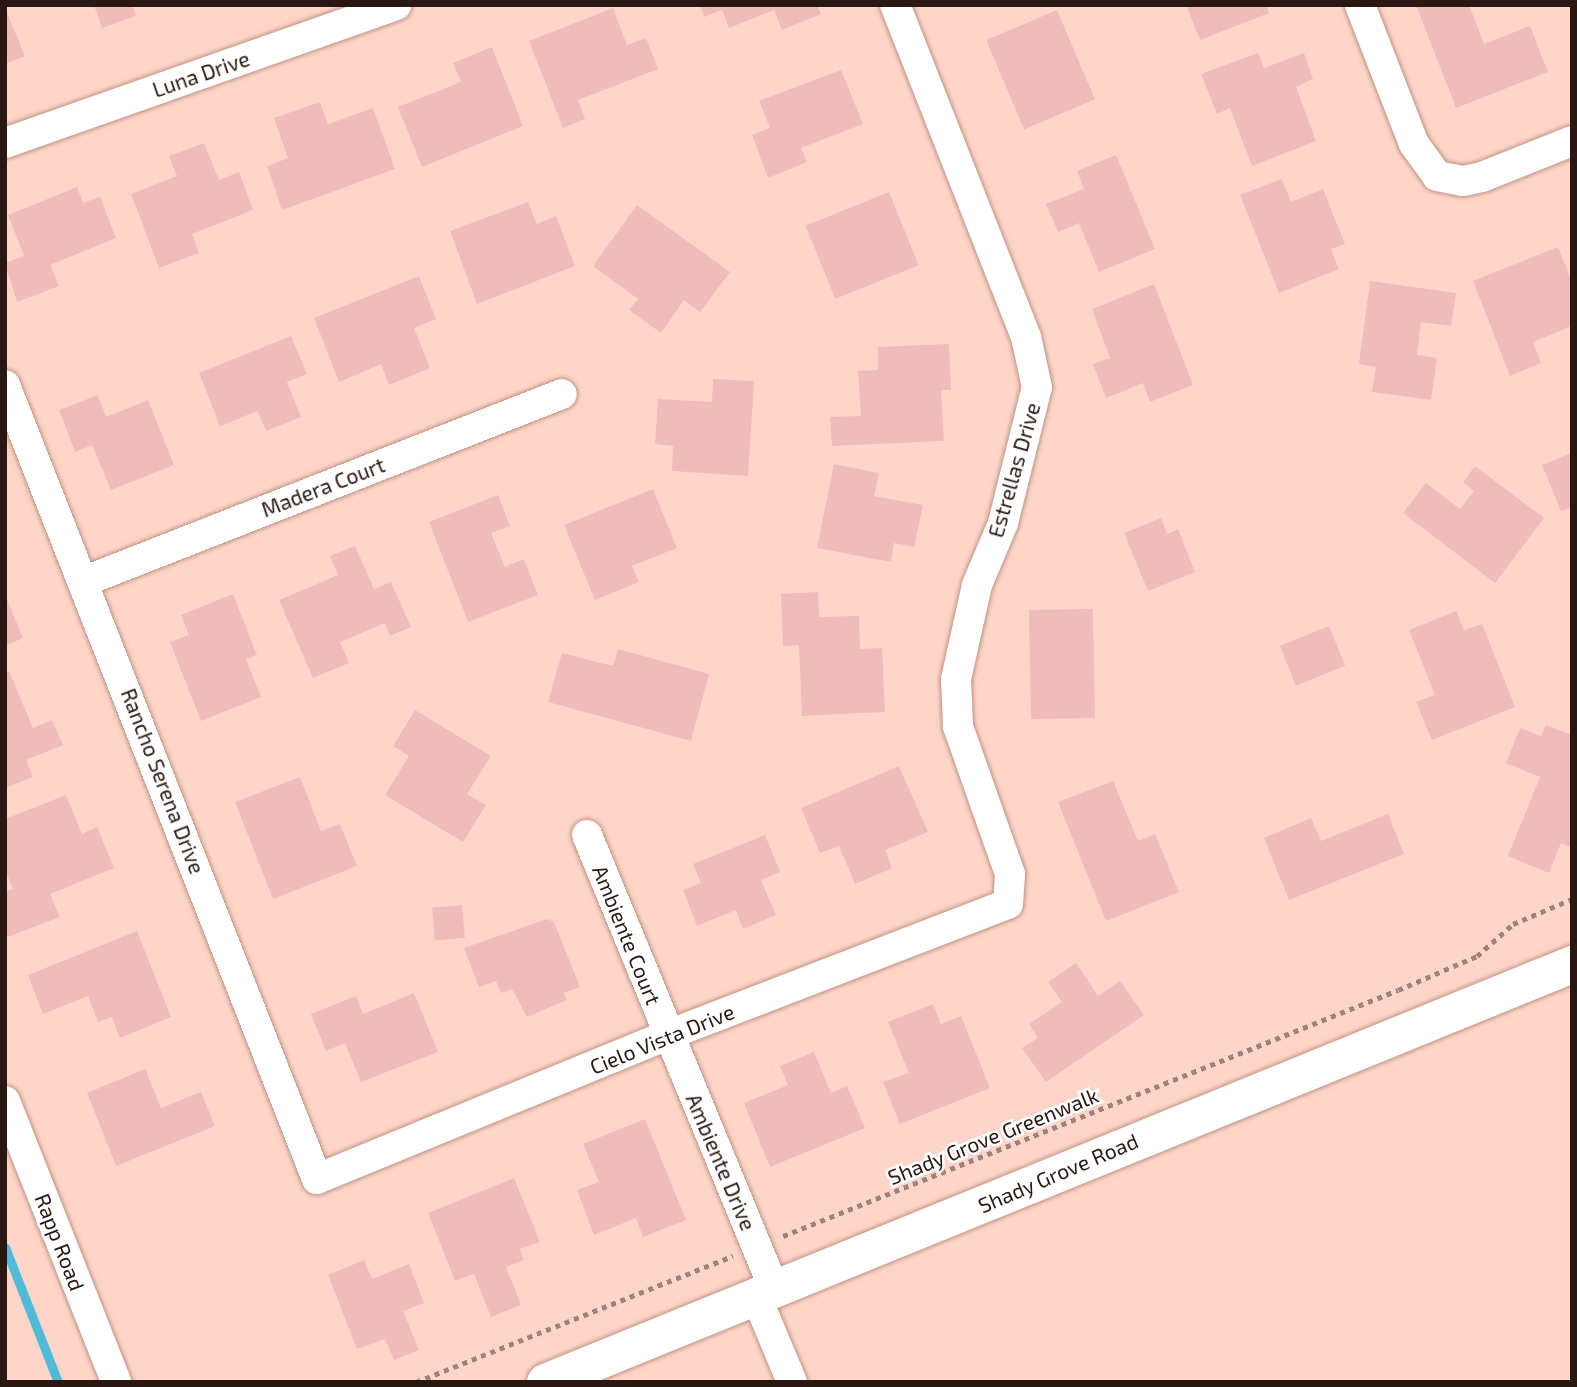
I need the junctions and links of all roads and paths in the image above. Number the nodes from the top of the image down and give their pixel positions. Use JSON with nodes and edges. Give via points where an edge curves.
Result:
{"nodes":[{"id":1,"x":396,"y":5,"type":"edge"},
{"id":2,"x":895,"y":5,"type":"edge"},
{"id":3,"x":1360,"y":5,"type":"edge"},
{"id":4,"x":1572,"y":141,"type":"edge"},
{"id":5,"x":5,"y":143,"type":"edge"},
{"id":6,"x":5,"y":385,"type":"edge"},
{"id":7,"x":562,"y":394,"type":"dead end"},
{"id":8,"x":85,"y":581,"type":"junction"},
{"id":9,"x":587,"y":835,"type":"dead end"},
{"id":10,"x":1572,"y":899,"type":"edge"},
{"id":11,"x":1008,"y":904,"type":"joint"},
{"id":12,"x":1572,"y":964,"type":"edge"},
{"id":13,"x":668,"y":1035,"type":"junction"},
{"id":14,"x":5,"y":1101,"type":"edge"},
{"id":15,"x":317,"y":1179,"type":"joint"},
{"id":16,"x":756,"y":1247,"type":"junction"},
{"id":17,"x":765,"y":1292,"type":"junction"},
{"id":18,"x":116,"y":1382,"type":"edge"},
{"id":19,"x":416,"y":1382,"type":"edge"},
{"id":20,"x":545,"y":1382,"type":"edge"},
{"id":21,"x":792,"y":1382,"type":"edge"}],
"edges":[{"from":1,"to":5,"type":"street","name":"Luna Drive"},
{"from":2,"to":11,"type":"street","name":"Estrellas Drive","via":[[1026,337],[1037,387],[1003,523],[976,585],[956,679],[958,726],[1010,874]]},
{"from":3,"to":4,"type":"street","via":[[1414,144],[1437,176],[1463,181],[1482,177]]},
{"from":6,"to":8,"type":"street","name":"Rancho Serena Drive"},
{"from":7,"to":8,"type":"street","name":"Madera Court"},
{"from":8,"to":15,"type":"street","name":"Rancho Serena Drive"},
{"from":9,"to":13,"type":"street","name":"Ambiente Court"},
{"from":10,"to":16,"type":"path","name":"Shady Grove Greenwalk","via":[[1513,924],[1477,956],[1398,990]]},
{"from":11,"to":13,"type":"street","name":"Cielo Vista Drive"},
{"from":12,"to":17,"type":"main road","name":"Shady Grove Road"},
{"from":13,"to":15,"type":"street","name":"Cielo Vista Drive"},
{"from":13,"to":16,"type":"street","name":"Ambiente Drive"},
{"from":14,"to":18,"type":"street","name":"Rapp Road"},
{"from":16,"to":17,"type":"street","name":"Ambiente Drive"},
{"from":16,"to":19,"type":"path","name":"Shady Grove Greenwalk"},
{"from":17,"to":20,"type":"main road","name":"Shady Grove Road"},
{"from":17,"to":21,"type":"street","name":"Ambiente Drive"}]}
